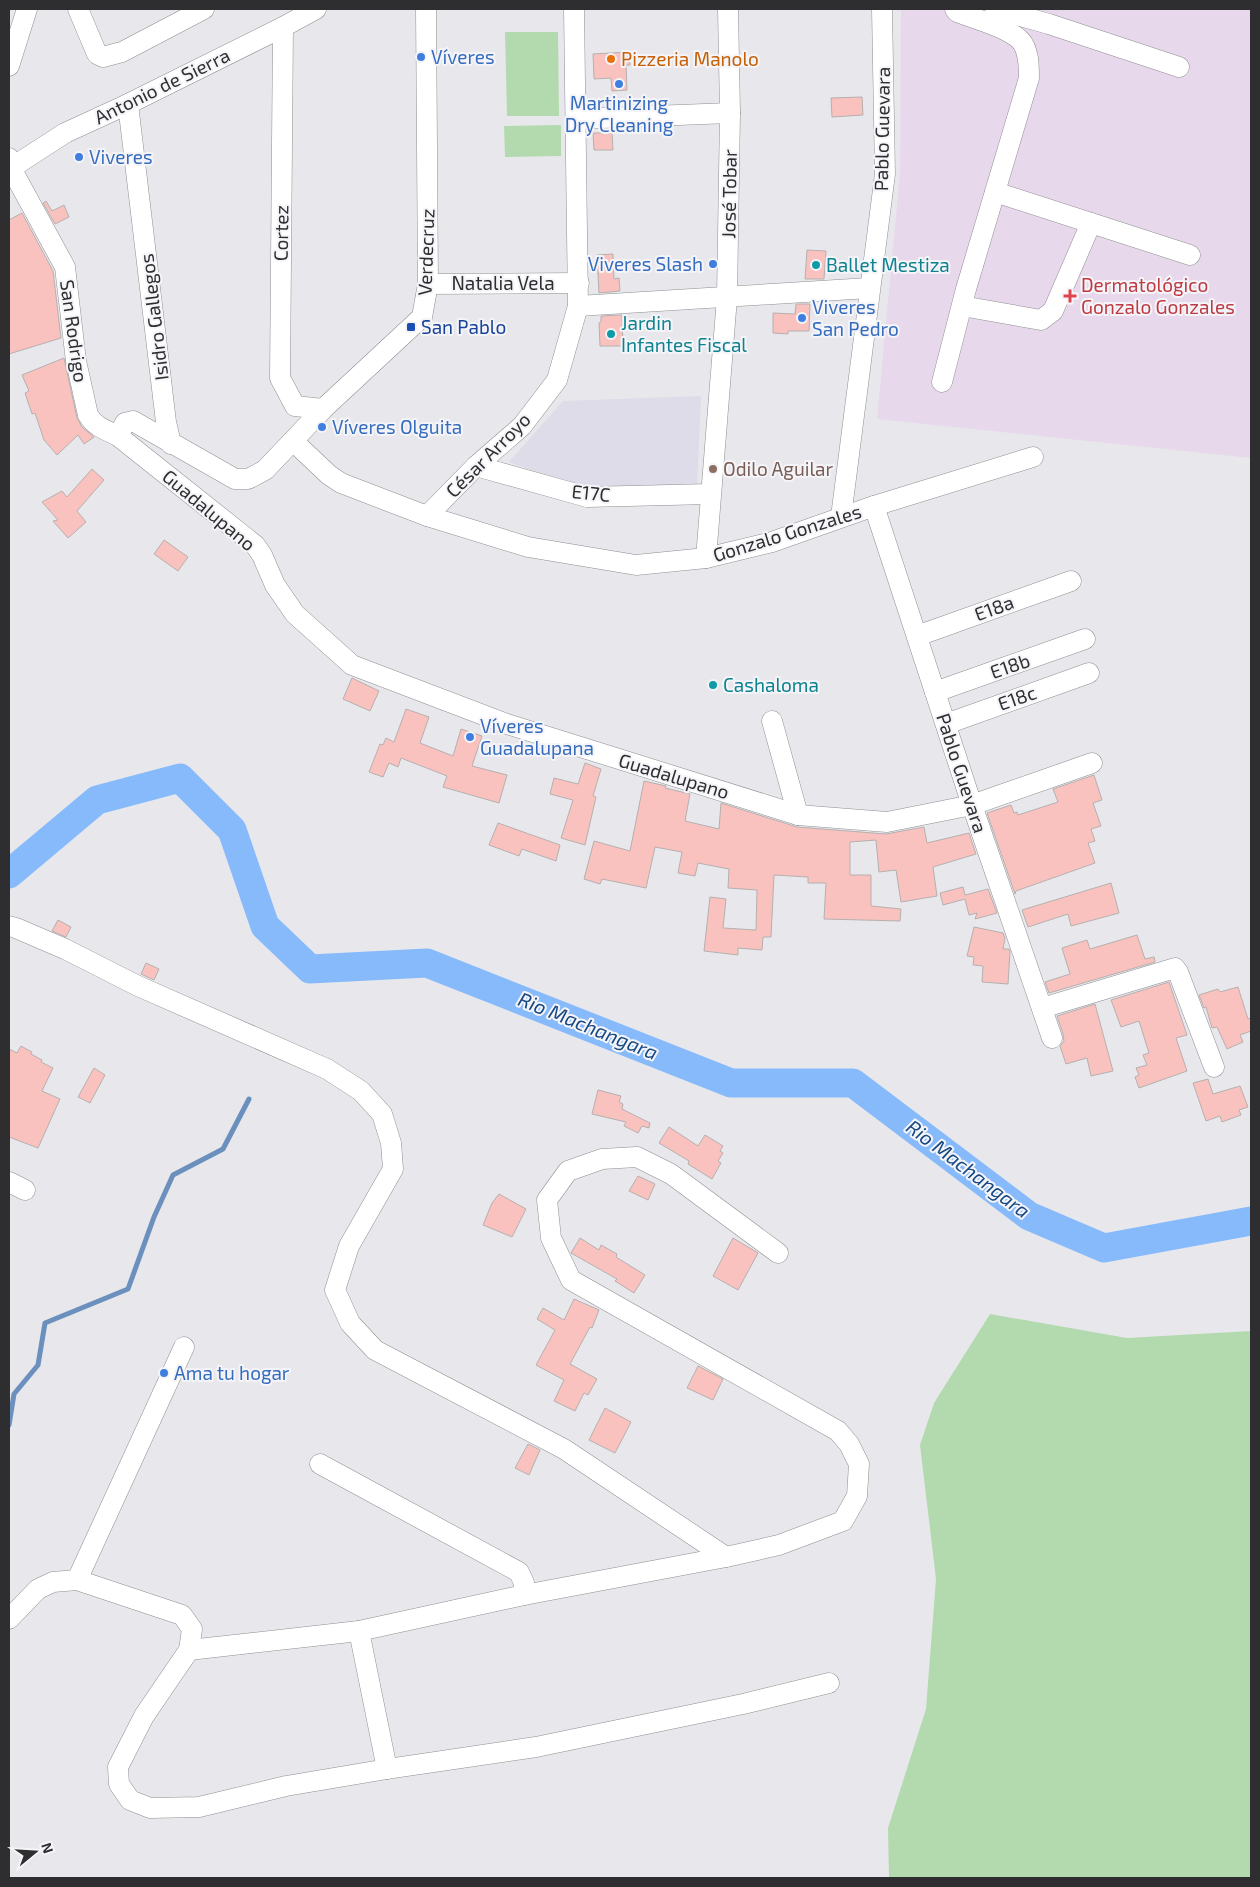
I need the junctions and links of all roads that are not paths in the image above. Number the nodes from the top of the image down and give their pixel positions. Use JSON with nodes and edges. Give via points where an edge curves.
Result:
{"nodes":[{"id":1,"x":27,"y":9,"type":"edge"},
{"id":2,"x":78,"y":9,"type":"edge"},
{"id":3,"x":204,"y":9,"type":"edge"},
{"id":4,"x":316,"y":9,"type":"edge"},
{"id":5,"x":426,"y":9,"type":"edge"},
{"id":6,"x":574,"y":9,"type":"edge"},
{"id":7,"x":728,"y":9,"type":"edge"},
{"id":8,"x":882,"y":9,"type":"edge"},
{"id":9,"x":955,"y":9,"type":"edge"},
{"id":10,"x":995,"y":9,"type":"edge"},
{"id":11,"x":283,"y":27,"type":"junction"},
{"id":12,"x":9,"y":61,"type":"edge"},
{"id":13,"x":1179,"y":67,"type":"dead end"},
{"id":14,"x":128,"y":104,"type":"junction"},
{"id":15,"x":730,"y":114,"type":"junction"},
{"id":16,"x":576,"y":119,"type":"junction"},
{"id":17,"x":10,"y":163,"type":"edge"},
{"id":18,"x":995,"y":192,"type":"junction"},
{"id":19,"x":1091,"y":223,"type":"junction"},
{"id":20,"x":1190,"y":255,"type":"dead end"},
{"id":21,"x":578,"y":283,"type":"junction"},
{"id":22,"x":428,"y":284,"type":"junction"},
{"id":23,"x":869,"y":288,"type":"junction"},
{"id":24,"x":727,"y":298,"type":"junction"},
{"id":25,"x":578,"y":306,"type":"junction"},
{"id":26,"x":962,"y":306,"type":"junction"},
{"id":27,"x":942,"y":382,"type":"dead end"},
{"id":28,"x":324,"y":409,"type":"junction"},
{"id":29,"x":118,"y":436,"type":"junction"},
{"id":30,"x":293,"y":441,"type":"junction"},
{"id":31,"x":171,"y":444,"type":"junction"},
{"id":32,"x":1033,"y":457,"type":"dead end"},
{"id":33,"x":476,"y":466,"type":"junction"},
{"id":34,"x":710,"y":494,"type":"junction"},
{"id":35,"x":874,"y":506,"type":"junction"},
{"id":36,"x":428,"y":516,"type":"junction"},
{"id":37,"x":841,"y":517,"type":"junction"},
{"id":38,"x":706,"y":558,"type":"junction"},
{"id":39,"x":1071,"y":581,"type":"dead end"},
{"id":40,"x":916,"y":636,"type":"junction"},
{"id":41,"x":1085,"y":639,"type":"dead end"},
{"id":42,"x":1089,"y":673,"type":"dead end"},
{"id":43,"x":935,"y":692,"type":"junction"},
{"id":44,"x":772,"y":721,"type":"dead end"},
{"id":45,"x":946,"y":724,"type":"junction"},
{"id":46,"x":1092,"y":763,"type":"dead end"},
{"id":47,"x":972,"y":805,"type":"junction"},
{"id":48,"x":798,"y":815,"type":"junction"},
{"id":49,"x":9,"y":926,"type":"edge"},
{"id":50,"x":1042,"y":1008,"type":"junction"},
{"id":51,"x":1052,"y":1038,"type":"dead end"},
{"id":52,"x":1214,"y":1067,"type":"dead end"},
{"id":53,"x":778,"y":1253,"type":"dead end"},
{"id":54,"x":184,"y":1346,"type":"dead end"},
{"id":55,"x":320,"y":1464,"type":"dead end"},
{"id":56,"x":726,"y":1557,"type":"junction"},
{"id":57,"x":77,"y":1580,"type":"junction"},
{"id":58,"x":524,"y":1595,"type":"junction"},
{"id":59,"x":9,"y":1618,"type":"edge"},
{"id":60,"x":359,"y":1631,"type":"junction"},
{"id":61,"x":189,"y":1650,"type":"junction"},
{"id":62,"x":829,"y":1683,"type":"dead end"},
{"id":63,"x":388,"y":1769,"type":"junction"}],
"edges":[{"from":1,"to":12,"type":"street"},
{"from":2,"to":3,"type":"street","via":[[97,54],[103,57],[122,52]]},
{"from":4,"to":11,"type":"street","name":"Antonio de Sierra"},
{"from":5,"to":22,"type":"street","name":"Verdecruz"},
{"from":6,"to":16,"type":"street","name":"César Arroyo"},
{"from":7,"to":15,"type":"street","name":"José Tobar"},
{"from":8,"to":23,"type":"street","name":"Pablo Guevara","via":[[884,174]]},
{"from":9,"to":18,"type":"street","via":[[1021,41],[1029,61],[1029,78]]},
{"from":10,"to":13,"type":"street"},
{"from":11,"to":14,"type":"street","name":"Antonio de Sierra"},
{"from":11,"to":28,"type":"street","name":"Cortez","via":[[280,378],[295,406]]},
{"from":14,"to":17,"type":"street","name":"Antonio de Sierra"},
{"from":14,"to":31,"type":"street","name":"Isidro Gallegos"},
{"from":15,"to":16,"type":"street"},
{"from":15,"to":24,"type":"street","name":"José Tobar"},
{"from":16,"to":21,"type":"street","name":"César Arroyo"},
{"from":17,"to":29,"type":"street","name":"San Rodrigo","via":[[65,267],[76,361],[88,415],[99,427]]},
{"from":18,"to":19,"type":"street"},
{"from":18,"to":26,"type":"street"},
{"from":19,"to":20,"type":"street"},
{"from":19,"to":26,"type":"street","via":[[1048,316],[1041,320]]},
{"from":21,"to":22,"type":"street","name":"Natalia Vela"},
{"from":21,"to":25,"type":"street","name":"César Arroyo"},
{"from":22,"to":28,"type":"street","name":"Verdecruz","via":[[422,317]]},
{"from":23,"to":24,"type":"street","name":"Natalia Vela"},
{"from":23,"to":37,"type":"street","name":"Pablo Guevara"},
{"from":24,"to":25,"type":"street","name":"Natalia Vela"},
{"from":24,"to":34,"type":"street","name":"José Tobar"},
{"from":25,"to":33,"type":"street","name":"César Arroyo","via":[[557,380],[522,426]]},
{"from":26,"to":27,"type":"street"},
{"from":28,"to":30,"type":"street","name":"Verdecruz"},
{"from":29,"to":31,"type":"street","via":[[125,423],[133,421]]},
{"from":29,"to":48,"type":"street","name":"Guadalupano","via":[[255,545],[275,585],[295,614],[352,665],[507,724]]},
{"from":30,"to":31,"type":"street","name":"Verdecruz","via":[[265,470],[248,479],[235,479]]},
{"from":30,"to":36,"type":"street","name":"Gonzalo Gonzales","via":[[341,483]]},
{"from":32,"to":35,"type":"street","name":"Gonzalo Gonzales"},
{"from":33,"to":34,"type":"street","name":"E17C","via":[[587,497]]},
{"from":33,"to":36,"type":"street","name":"César Arroyo"},
{"from":34,"to":38,"type":"street","name":"José Tobar"},
{"from":35,"to":37,"type":"street","name":"Gonzalo Gonzales"},
{"from":35,"to":40,"type":"street","name":"Pablo Guevara"},
{"from":36,"to":38,"type":"street","name":"Gonzalo Gonzales","via":[[528,547],[636,565]]},
{"from":37,"to":38,"type":"street","name":"Gonzalo Gonzales","via":[[772,542]]},
{"from":39,"to":40,"type":"street","name":"E18a"},
{"from":40,"to":43,"type":"street","name":"Pablo Guevara"},
{"from":41,"to":43,"type":"street","name":"E18b"},
{"from":42,"to":45,"type":"street","name":"E18c"},
{"from":43,"to":45,"type":"street","name":"Pablo Guevara"},
{"from":44,"to":48,"type":"street"},
{"from":45,"to":47,"type":"street","name":"Pablo Guevara"},
{"from":46,"to":47,"type":"street","name":"Guadalupano"},
{"from":47,"to":48,"type":"street","name":"Guadalupano","via":[[887,822]]},
{"from":47,"to":50,"type":"street","name":"Pablo Guevara"},
{"from":49,"to":56,"type":"street","via":[[327,1069],[361,1091],[382,1114],[392,1144],[393,1169],[349,1246],[335,1290],[350,1324],[375,1350],[564,1449]]},
{"from":50,"to":51,"type":"street","name":"Pablo Guevara"},
{"from":50,"to":52,"type":"street","via":[[1175,968]]},
{"from":53,"to":56,"type":"street","via":[[671,1174],[637,1157],[602,1159],[568,1171],[547,1200],[550,1238],[571,1280],[838,1432],[856,1457],[859,1464],[857,1496],[843,1521],[779,1545]]},
{"from":54,"to":57,"type":"street"},
{"from":55,"to":58,"type":"street","via":[[519,1572],[524,1583]]},
{"from":56,"to":58,"type":"street"},
{"from":57,"to":59,"type":"street","via":[[53,1582],[38,1589]]},
{"from":57,"to":61,"type":"street","via":[[182,1615],[192,1629]]},
{"from":58,"to":60,"type":"street"},
{"from":60,"to":61,"type":"street"},
{"from":60,"to":63,"type":"street"},
{"from":61,"to":63,"type":"street","via":[[144,1716],[118,1768],[119,1784],[130,1800],[150,1808],[199,1807],[286,1786]]},
{"from":62,"to":63,"type":"street","via":[[536,1747]]}]}
